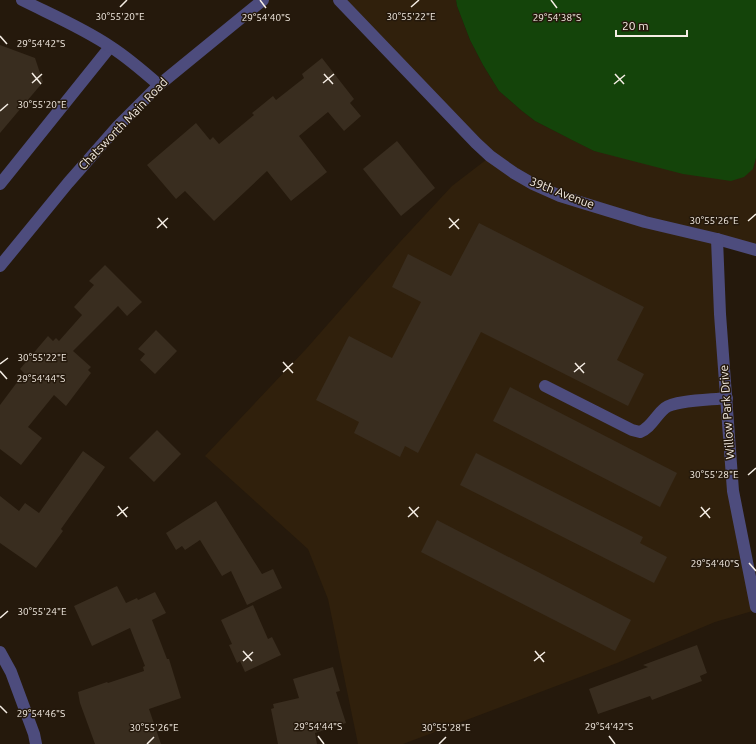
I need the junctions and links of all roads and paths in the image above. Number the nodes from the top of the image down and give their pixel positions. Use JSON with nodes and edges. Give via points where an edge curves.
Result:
{"nodes":[{"id":1,"x":22,"y":0,"type":"edge"},
{"id":2,"x":263,"y":0,"type":"edge"},
{"id":3,"x":339,"y":0,"type":"edge"},
{"id":4,"x":110,"y":47,"type":"junction"},
{"id":5,"x":159,"y":85,"type":"junction"},
{"id":6,"x":0,"y":184,"type":"edge"},
{"id":7,"x":717,"y":239,"type":"junction"},
{"id":8,"x":756,"y":250,"type":"edge"},
{"id":9,"x":0,"y":266,"type":"edge"},
{"id":10,"x":545,"y":386,"type":"dead end"},
{"id":11,"x":727,"y":398,"type":"junction"},
{"id":12,"x":756,"y":606,"type":"edge"},
{"id":13,"x":0,"y":652,"type":"edge"},
{"id":14,"x":36,"y":744,"type":"edge"}],
"edges":[{"from":1,"to":4,"type":"street","via":[[78,27]]},
{"from":2,"to":5,"type":"street","name":"Chatsworth Main Road"},
{"from":3,"to":7,"type":"street","name":"39th Avenue","via":[[476,143],[514,173],[560,196],[645,222]]},
{"from":4,"to":5,"type":"street"},
{"from":4,"to":6,"type":"street"},
{"from":5,"to":9,"type":"street","name":"Chatsworth Main Road","via":[[68,182]]},
{"from":7,"to":8,"type":"street","name":"39th Avenue"},
{"from":7,"to":11,"type":"street","name":"Willow Park Drive"},
{"from":10,"to":11,"type":"street","via":[[640,432],[668,405],[676,402]]},
{"from":11,"to":12,"type":"street","name":"Willow Park Drive","via":[[733,491]]},
{"from":13,"to":14,"type":"street","via":[[11,672]]}]}
